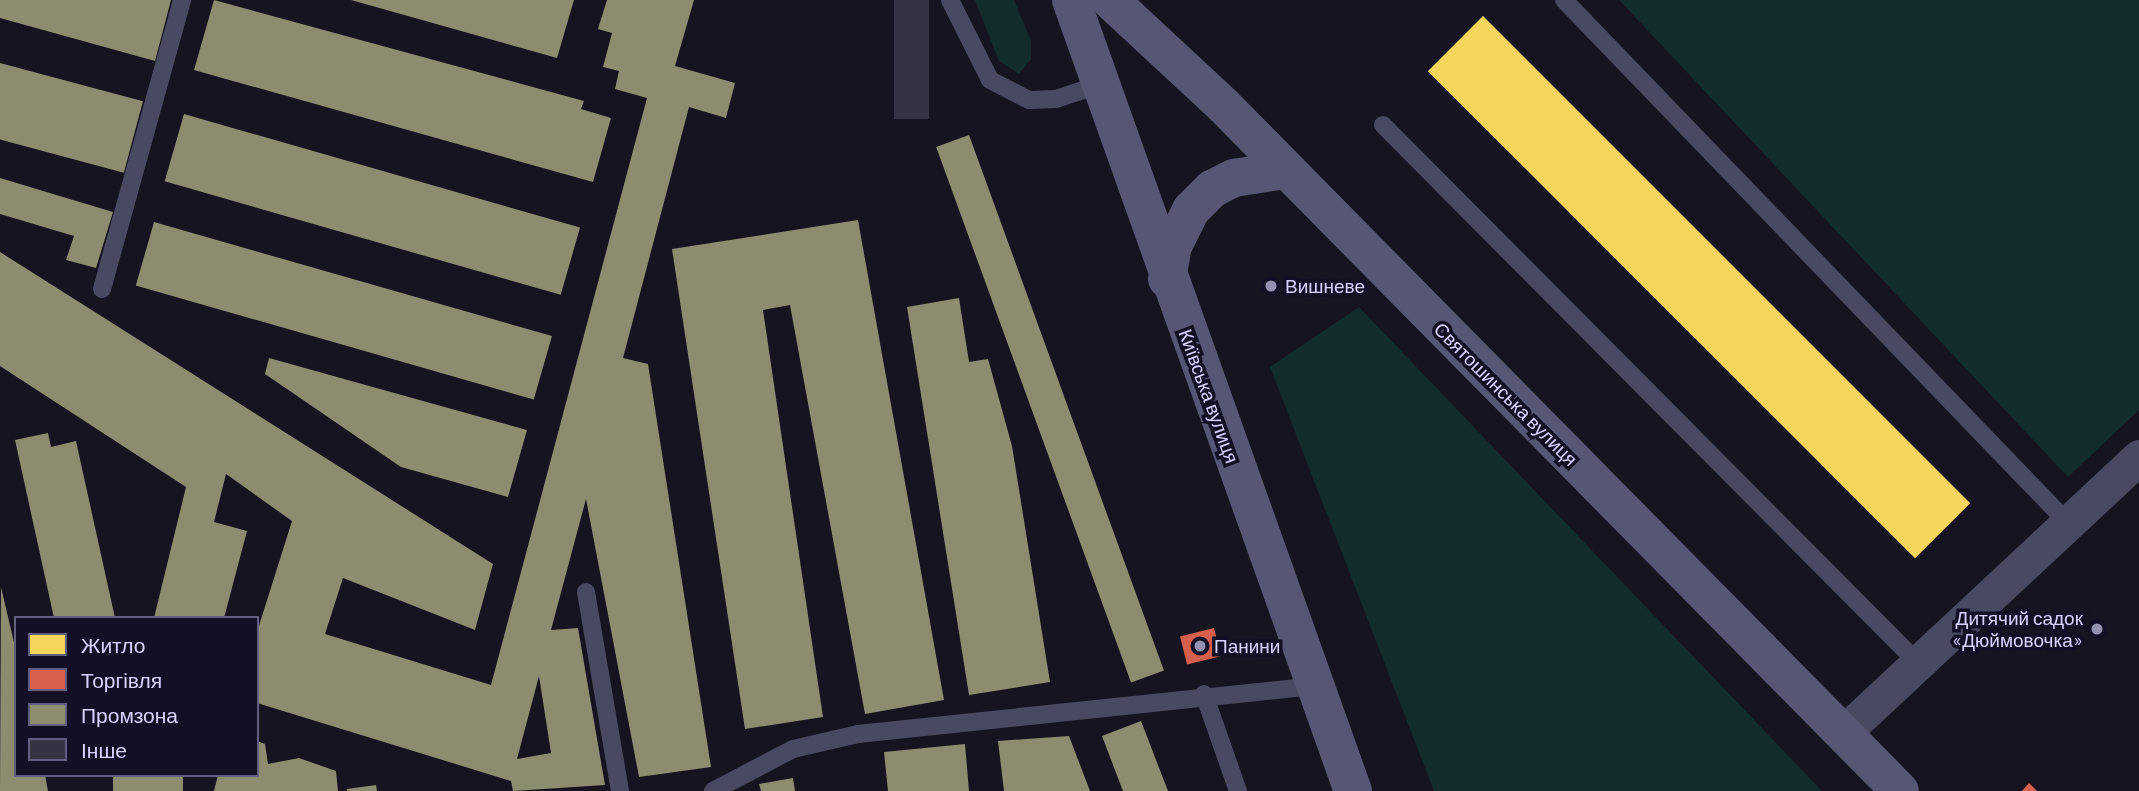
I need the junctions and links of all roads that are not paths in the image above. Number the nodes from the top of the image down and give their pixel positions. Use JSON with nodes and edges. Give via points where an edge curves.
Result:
{"nodes":[{"id":1,"x":182,"y":0,"type":"edge"},
{"id":2,"x":950,"y":0,"type":"edge"},
{"id":3,"x":1071,"y":0,"type":"edge"},
{"id":4,"x":1110,"y":0,"type":"edge"},
{"id":5,"x":1564,"y":0,"type":"edge"},
{"id":6,"x":1098,"y":85,"type":"junction"},
{"id":7,"x":1383,"y":125,"type":"dead end"},
{"id":8,"x":1284,"y":170,"type":"junction"},
{"id":9,"x":1167,"y":279,"type":"junction"},
{"id":10,"x":102,"y":289,"type":"dead end"},
{"id":11,"x":2139,"y":457,"type":"edge"},
{"id":12,"x":2068,"y":523,"type":"junction"},
{"id":13,"x":586,"y":592,"type":"dead end"},
{"id":14,"x":1917,"y":663,"type":"junction"},
{"id":15,"x":1313,"y":686,"type":"junction"},
{"id":16,"x":1204,"y":694,"type":"junction"},
{"id":17,"x":1842,"y":734,"type":"junction"},
{"id":18,"x":620,"y":791,"type":"edge"},
{"id":19,"x":713,"y":791,"type":"edge"},
{"id":20,"x":1238,"y":791,"type":"edge"},
{"id":21,"x":1353,"y":791,"type":"edge"},
{"id":22,"x":1900,"y":791,"type":"edge"}],
"edges":[{"from":1,"to":10,"type":"lane"},
{"from":2,"to":6,"type":"lane","via":[[990,80],[1028,100],[1056,99]]},
{"from":3,"to":6,"type":"street","name":"Київська вулиця"},
{"from":4,"to":8,"type":"street","name":"Святошинська вулиця"},
{"from":5,"to":12,"type":"lane"},
{"from":6,"to":9,"type":"street","name":"Київська вулиця"},
{"from":7,"to":14,"type":"lane"},
{"from":8,"to":9,"type":"street","via":[[1234,178],[1212,189],[1191,210],[1173,246]]},
{"from":8,"to":17,"type":"street","name":"Святошинська вулиця"},
{"from":9,"to":15,"type":"street","name":"Київська вулиця"},
{"from":11,"to":12,"type":"street"},
{"from":12,"to":14,"type":"street"},
{"from":13,"to":18,"type":"lane"},
{"from":14,"to":17,"type":"street"},
{"from":15,"to":16,"type":"lane"},
{"from":15,"to":21,"type":"street","name":"Київська вулиця"},
{"from":16,"to":19,"type":"lane","via":[[858,734],[793,749]]},
{"from":16,"to":20,"type":"lane"},
{"from":17,"to":22,"type":"street","name":"Святошинська вулиця"}]}
